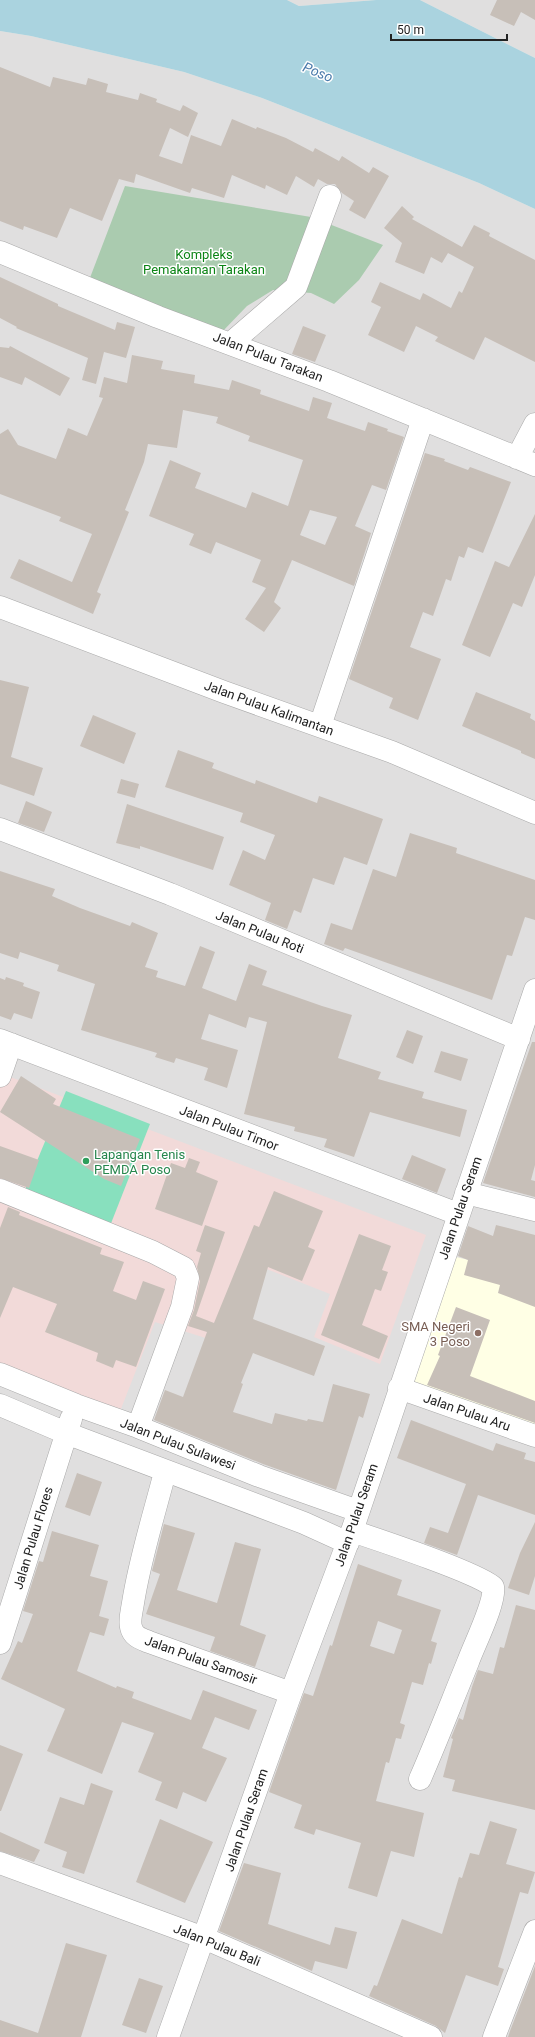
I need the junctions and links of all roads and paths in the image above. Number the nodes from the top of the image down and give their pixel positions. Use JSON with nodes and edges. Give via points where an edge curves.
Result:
{"nodes":[{"id":1,"x":330,"y":196,"type":"dead end"},
{"id":2,"x":0,"y":252,"type":"edge"},
{"id":3,"x":232,"y":343,"type":"junction"},
{"id":4,"x":423,"y":419,"type":"junction"},
{"id":5,"x":535,"y":424,"type":"edge"},
{"id":6,"x":526,"y":462,"type":"edge"},
{"id":7,"x":0,"y":607,"type":"edge"},
{"id":8,"x":320,"y":726,"type":"junction"},
{"id":9,"x":535,"y":813,"type":"edge"},
{"id":10,"x":0,"y":829,"type":"edge"},
{"id":11,"x":535,"y":990,"type":"edge"},
{"id":12,"x":519,"y":1039,"type":"junction"},
{"id":13,"x":5,"y":1042,"type":"edge"},
{"id":14,"x":0,"y":1076,"type":"edge"},
{"id":15,"x":0,"y":1190,"type":"edge"},
{"id":16,"x":466,"y":1194,"type":"junction"},
{"id":17,"x":535,"y":1210,"type":"edge"},
{"id":18,"x":458,"y":1214,"type":"junction"},
{"id":19,"x":0,"y":1374,"type":"edge"},
{"id":20,"x":399,"y":1388,"type":"junction"},
{"id":21,"x":0,"y":1405,"type":"edge"},
{"id":22,"x":76,"y":1406,"type":"junction"},
{"id":23,"x":138,"y":1427,"type":"junction"},
{"id":24,"x":66,"y":1433,"type":"junction"},
{"id":25,"x":535,"y":1436,"type":"edge"},
{"id":26,"x":165,"y":1472,"type":"junction"},
{"id":27,"x":353,"y":1528,"type":"junction"},
{"id":28,"x":0,"y":1643,"type":"edge"},
{"id":29,"x":291,"y":1693,"type":"junction"},
{"id":30,"x":420,"y":1778,"type":"dead end"},
{"id":31,"x":0,"y":1863,"type":"edge"},
{"id":32,"x":535,"y":1931,"type":"edge"},
{"id":33,"x":204,"y":1938,"type":"junction"},
{"id":34,"x":168,"y":2037,"type":"edge"},
{"id":35,"x":431,"y":2037,"type":"edge"},
{"id":36,"x":494,"y":2037,"type":"edge"}],
"edges":[{"from":1,"to":3,"type":"street","via":[[296,287]]},
{"from":2,"to":3,"type":"street","name":"Jalan Pulau Tarakan","via":[[158,317]]},
{"from":3,"to":4,"type":"street","name":"Jalan Pulau Tarakan"},
{"from":4,"to":6,"type":"street","name":"Jalan Pulau Tarakan"},
{"from":4,"to":8,"type":"street"},
{"from":5,"to":6,"type":"street"},
{"from":7,"to":8,"type":"street","name":"Jalan Pulau Kalimantan"},
{"from":8,"to":9,"type":"street","name":"Jalan Pulau Kalimantan","via":[[392,752]]},
{"from":10,"to":12,"type":"street","name":"Jalan Pulau Roti","via":[[170,894]]},
{"from":11,"to":12,"type":"street","name":"Jalan Pulau Seram"},
{"from":12,"to":16,"type":"street","name":"Jalan Pulau Seram"},
{"from":13,"to":14,"type":"street"},
{"from":13,"to":18,"type":"street","name":"Jalan Pulau Timor"},
{"from":15,"to":23,"type":"street","via":[[153,1252],[188,1272],[182,1307]]},
{"from":16,"to":17,"type":"street"},
{"from":16,"to":18,"type":"street","name":"Jalan Pulau Seram"},
{"from":18,"to":20,"type":"street","name":"Jalan Pulau Seram"},
{"from":19,"to":22,"type":"street","name":"Jalan Pulau Sulawesi"},
{"from":20,"to":25,"type":"street","name":"Jalan Pulau Aru"},
{"from":20,"to":27,"type":"street","name":"Jalan Pulau Seram"},
{"from":21,"to":24,"type":"street"},
{"from":22,"to":23,"type":"street","name":"Jalan Pulau Sulawesi"},
{"from":22,"to":24,"type":"street","name":"Jalan Pulau Flores"},
{"from":23,"to":27,"type":"street","name":"Jalan Pulau Sulawesi","via":[[258,1476]]},
{"from":24,"to":26,"type":"street"},
{"from":24,"to":28,"type":"street","name":"Jalan Pulau Flores"},
{"from":26,"to":27,"type":"street","via":[[238,1498]]},
{"from":26,"to":29,"type":"street","name":"Jalan Pulau Samosir","via":[[134,1596],[131,1620],[133,1633],[149,1642]]},
{"from":27,"to":29,"type":"street","name":"Jalan Pulau Seram"},
{"from":27,"to":30,"type":"street","via":[[487,1581],[493,1586],[493,1597],[483,1624]]},
{"from":29,"to":33,"type":"street","name":"Jalan Pulau Seram"},
{"from":31,"to":33,"type":"street","name":"Jalan Pulau Bali"},
{"from":32,"to":36,"type":"street"},
{"from":33,"to":34,"type":"street","name":"Jalan Pulau Seram"},
{"from":33,"to":35,"type":"street","name":"Jalan Pulau Bali"}]}
